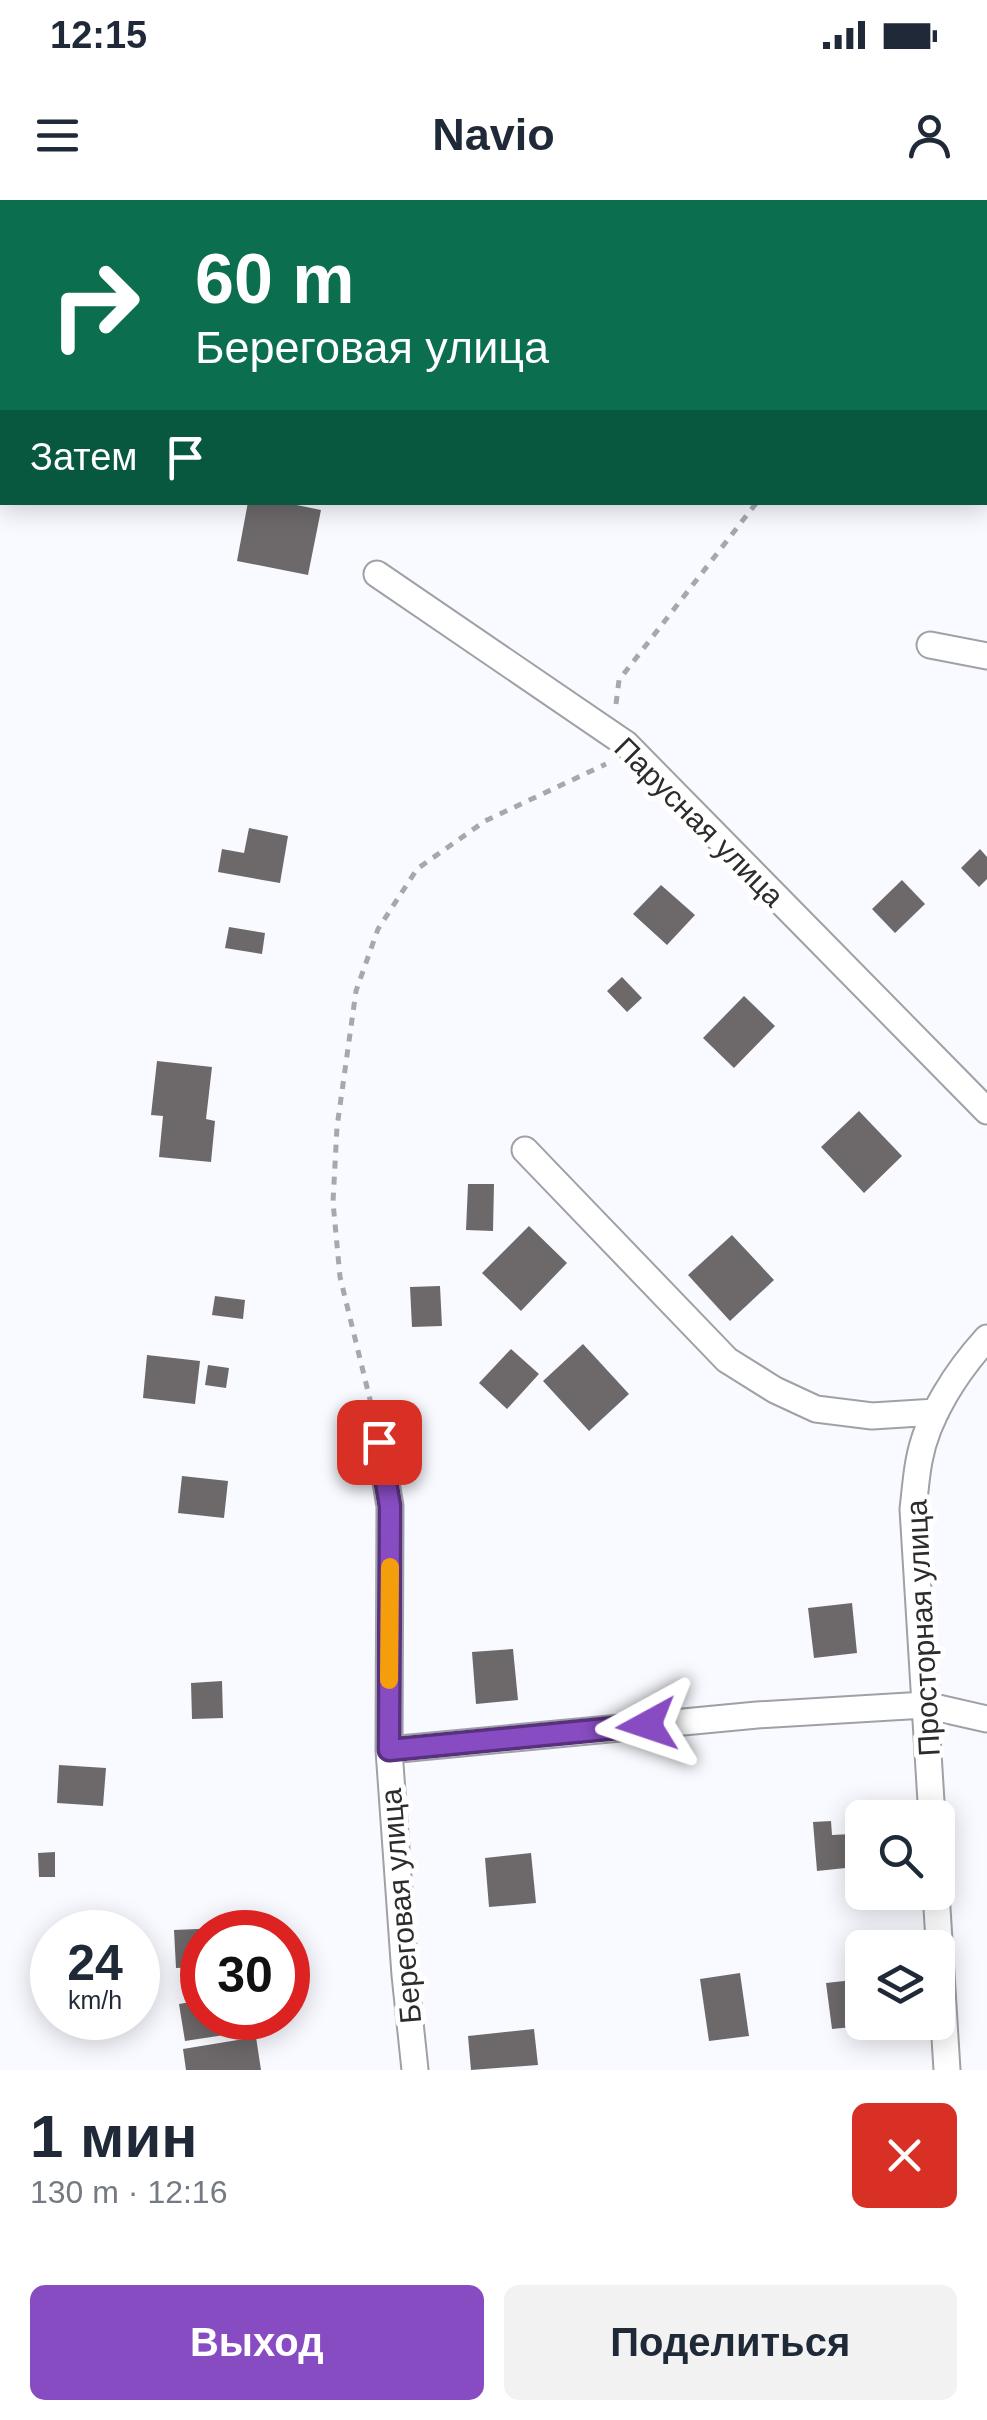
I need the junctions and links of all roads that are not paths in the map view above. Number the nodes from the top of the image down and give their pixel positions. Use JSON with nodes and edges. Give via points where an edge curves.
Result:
{"nodes":[{"id":1,"x":377,"y":574,"type":"dead end"},
{"id":2,"x":930,"y":645,"type":"dead end"},
{"id":3,"x":987,"y":656,"type":"edge"},
{"id":4,"x":987,"y":1111,"type":"edge"},
{"id":5,"x":526,"y":1150,"type":"dead end"},
{"id":6,"x":987,"y":1338,"type":"edge"},
{"id":7,"x":936,"y":1412,"type":"junction"},
{"id":8,"x":379,"y":1442,"type":"road end"},
{"id":9,"x":925,"y":1705,"type":"junction"},
{"id":10,"x":987,"y":1720,"type":"edge"},
{"id":11,"x":389,"y":1750,"type":"junction"},
{"id":12,"x":931,"y":1800,"type":"edge"},
{"id":13,"x":937,"y":1910,"type":"edge"},
{"id":14,"x":415,"y":2070,"type":"edge"},
{"id":15,"x":946,"y":2070,"type":"edge"}],
"edges":[{"from":1,"to":4,"type":"street","name":"Парусная улица","via":[[626,744]]},
{"from":2,"to":3,"type":"street"},
{"from":5,"to":7,"type":"street","via":[[727,1360],[816,1408],[872,1416]]},
{"from":6,"to":7,"type":"street","name":"Просторная улица"},
{"from":7,"to":9,"type":"street","name":"Просторная улица","via":[[919,1458],[913,1508]]},
{"from":8,"to":11,"type":"street","name":"Береговая улица","via":[[390,1506]]},
{"from":9,"to":10,"type":"street"},
{"from":9,"to":11,"type":"street"},
{"from":9,"to":12,"type":"street","name":"Просторная улица"},
{"from":11,"to":14,"type":"street","name":"Береговая улица"},
{"from":13,"to":15,"type":"street"}]}
